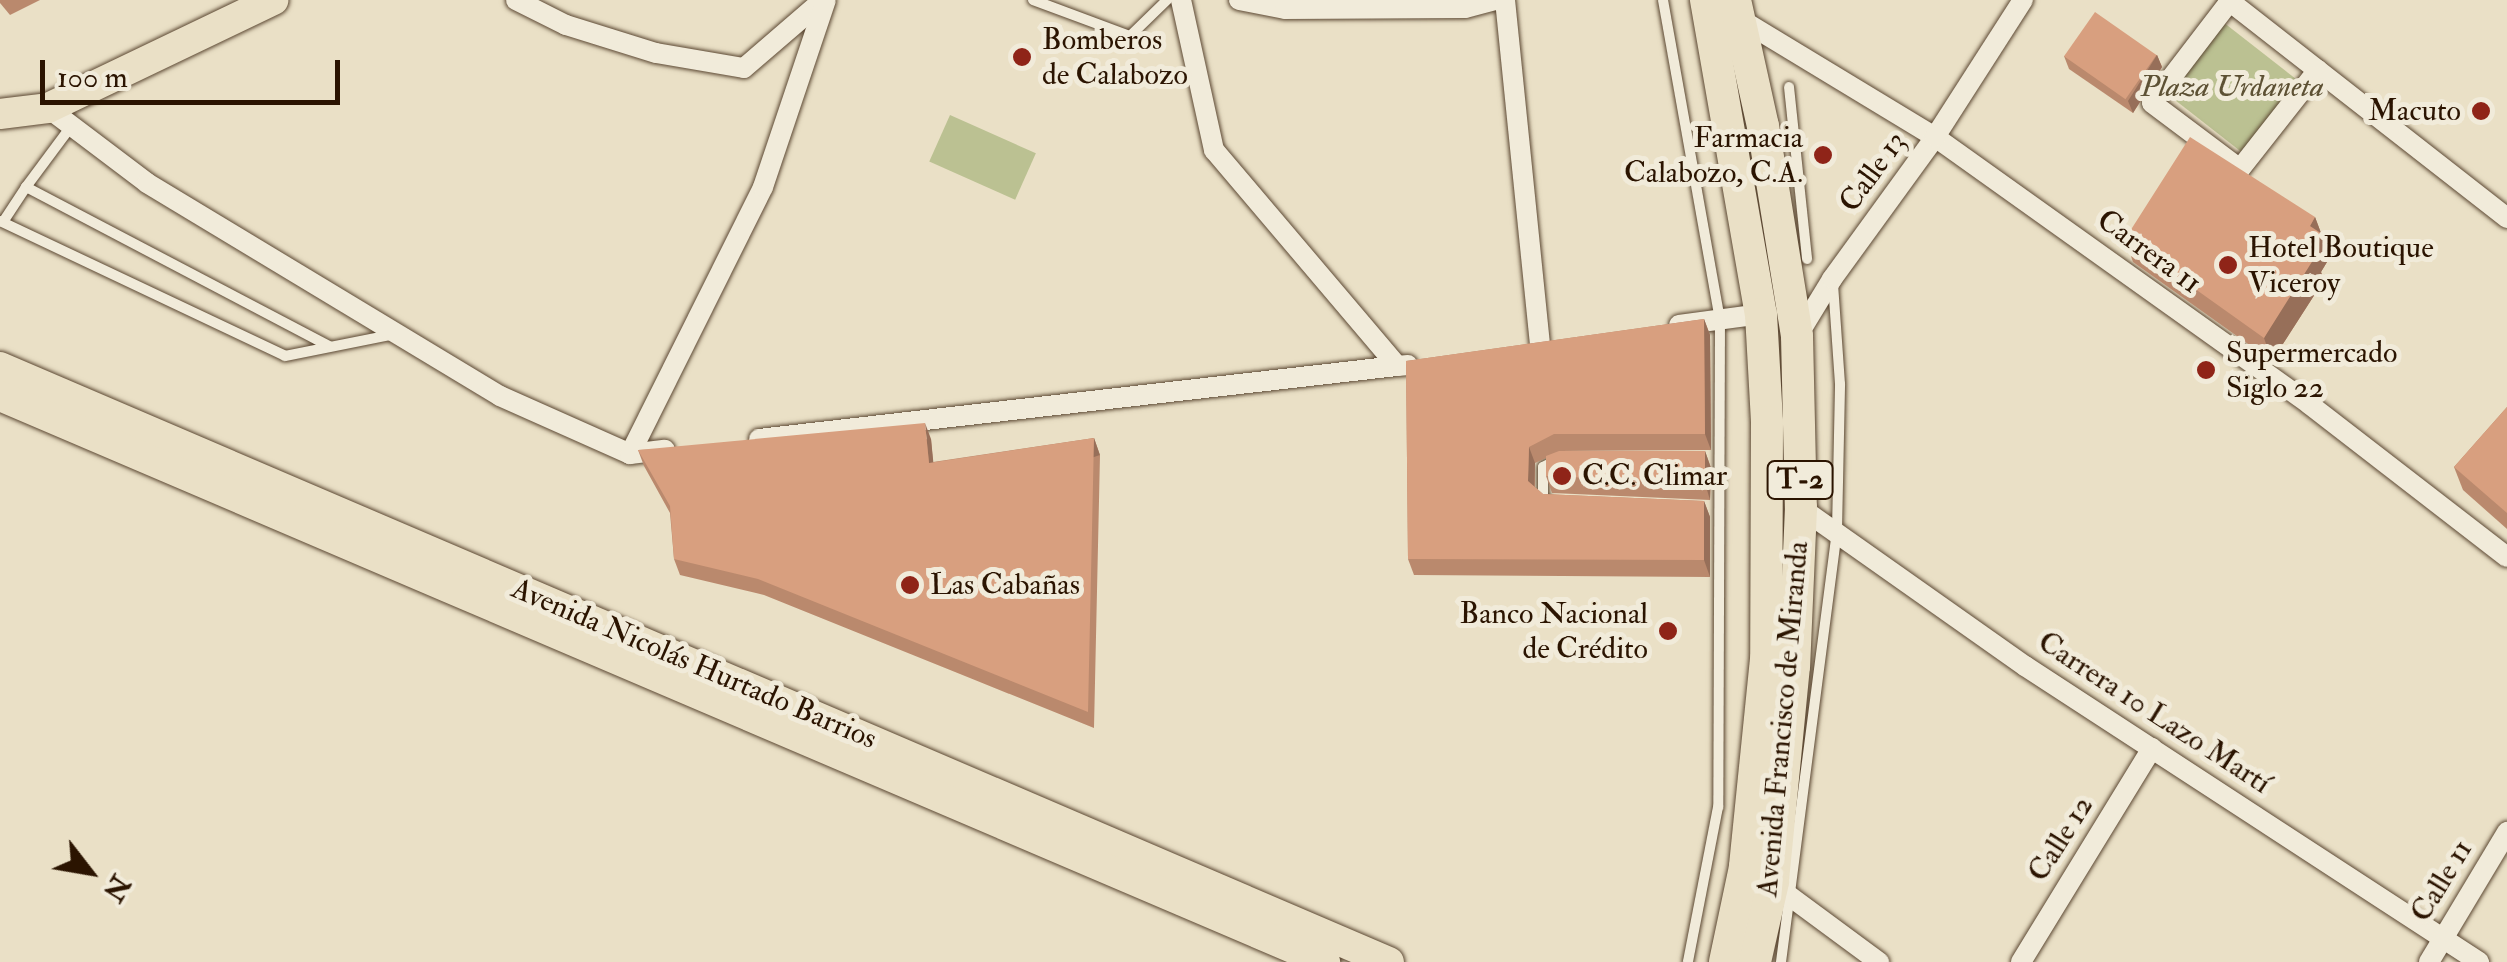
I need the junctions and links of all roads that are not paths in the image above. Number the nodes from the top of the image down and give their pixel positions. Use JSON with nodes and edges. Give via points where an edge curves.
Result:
{"nodes":[{"id":1,"x":242,"y":0,"type":"edge"},
{"id":2,"x":273,"y":0,"type":"edge"},
{"id":3,"x":516,"y":0,"type":"edge"},
{"id":4,"x":824,"y":0,"type":"edge"},
{"id":5,"x":1033,"y":0,"type":"edge"},
{"id":6,"x":1167,"y":0,"type":"edge"},
{"id":7,"x":1181,"y":0,"type":"edge"},
{"id":8,"x":1239,"y":0,"type":"edge"},
{"id":9,"x":1494,"y":0,"type":"edge"},
{"id":10,"x":1505,"y":0,"type":"edge"},
{"id":11,"x":1663,"y":0,"type":"edge"},
{"id":12,"x":1706,"y":0,"type":"edge"},
{"id":13,"x":2023,"y":0,"type":"edge"},
{"id":14,"x":2229,"y":1,"type":"edge"},
{"id":15,"x":1738,"y":10,"type":"edge"},
{"id":16,"x":2318,"y":70,"type":"junction"},
{"id":17,"x":1789,"y":87,"type":"dead end"},
{"id":18,"x":0,"y":96,"type":"edge"},
{"id":19,"x":0,"y":114,"type":"edge"},
{"id":20,"x":60,"y":116,"type":"junction"},
{"id":21,"x":1778,"y":124,"type":"junction"},
{"id":22,"x":1935,"y":137,"type":"junction"},
{"id":23,"x":26,"y":187,"type":"junction"},
{"id":24,"x":2506,"y":215,"type":"edge"},
{"id":25,"x":2,"y":222,"type":"edge"},
{"id":26,"x":1792,"y":226,"type":"junction"},
{"id":27,"x":1807,"y":259,"type":"dead end"},
{"id":28,"x":1832,"y":279,"type":"junction"},
{"id":29,"x":1761,"y":314,"type":"junction"},
{"id":30,"x":1720,"y":320,"type":"junction"},
{"id":31,"x":1666,"y":327,"type":"edge"},
{"id":32,"x":396,"y":334,"type":"junction"},
{"id":33,"x":1798,"y":336,"type":"junction"},
{"id":34,"x":330,"y":346,"type":"junction"},
{"id":35,"x":1540,"y":346,"type":"edge"},
{"id":36,"x":1433,"y":361,"type":"edge"},
{"id":37,"x":1398,"y":366,"type":"junction"},
{"id":38,"x":0,"y":367,"type":"edge"},
{"id":39,"x":1766,"y":376,"type":"junction"},
{"id":40,"x":0,"y":396,"type":"edge"},
{"id":41,"x":728,"y":442,"type":"edge"},
{"id":42,"x":689,"y":447,"type":"edge"},
{"id":43,"x":630,"y":454,"type":"junction"},
{"id":44,"x":1563,"y":459,"type":"edge"},
{"id":45,"x":1700,"y":459,"type":"edge"},
{"id":46,"x":1719,"y":459,"type":"junction"},
{"id":47,"x":1562,"y":504,"type":"edge"},
{"id":48,"x":1801,"y":508,"type":"junction"},
{"id":49,"x":1700,"y":509,"type":"edge"},
{"id":50,"x":1719,"y":510,"type":"junction"},
{"id":51,"x":1838,"y":530,"type":"junction"},
{"id":52,"x":2507,"y":557,"type":"edge"},
{"id":53,"x":2152,"y":748,"type":"junction"},
{"id":54,"x":2507,"y":832,"type":"edge"},
{"id":55,"x":1770,"y":882,"type":"junction"},
{"id":56,"x":2444,"y":937,"type":"junction"},
{"id":57,"x":1325,"y":962,"type":"edge"},
{"id":58,"x":1389,"y":962,"type":"edge"},
{"id":59,"x":1688,"y":962,"type":"edge"},
{"id":60,"x":1725,"y":962,"type":"edge"},
{"id":61,"x":1755,"y":962,"type":"edge"},
{"id":62,"x":1781,"y":962,"type":"edge"},
{"id":63,"x":1879,"y":962,"type":"edge"},
{"id":64,"x":2022,"y":962,"type":"edge"},
{"id":65,"x":2428,"y":962,"type":"edge"},
{"id":66,"x":2479,"y":962,"type":"edge"}],
"edges":[{"from":1,"to":18,"type":"main road","via":[[51,86]]},
{"from":2,"to":20,"type":"main road"},
{"from":3,"to":4,"type":"street","via":[[566,25],[656,53],[744,68]]},
{"from":4,"to":43,"type":"street","via":[[763,186]]},
{"from":5,"to":6,"type":"lane","via":[[1130,36]]},
{"from":7,"to":37,"type":"street","via":[[1214,150]]},
{"from":8,"to":9,"type":"street","via":[[1285,9],[1465,8]]},
{"from":10,"to":35,"type":"street"},
{"from":11,"to":30,"type":"lane","name":"Avenida Francisco de Miranda"},
{"from":12,"to":29,"type":"highway","name":"Avenida Francisco de Miranda","number":"T-2"},
{"from":13,"to":22,"type":"street","name":"Calle 13"},
{"from":14,"to":16,"type":"street"},
{"from":14,"to":16,"type":"street","via":[[2152,103],[2240,169]]},
{"from":15,"to":21,"type":"highway","name":"Avenida Francisco de Miranda","number":"T-2"},
{"from":15,"to":22,"type":"street","name":"Carrera 11"},
{"from":16,"to":24,"type":"street"},
{"from":17,"to":21,"type":"lane","name":"Avenida Francisco de Miranda"},
{"from":19,"to":20,"type":"main road"},
{"from":20,"to":23,"type":"lane"},
{"from":20,"to":32,"type":"street","via":[[148,183]]},
{"from":21,"to":26,"type":"highway","name":"Avenida Francisco de Miranda","number":"T-2"},
{"from":22,"to":28,"type":"street","name":"Calle 13"},
{"from":22,"to":52,"type":"street","name":"Carrera 11","via":[[2310,404]]},
{"from":23,"to":25,"type":"lane"},
{"from":23,"to":34,"type":"lane"},
{"from":25,"to":34,"type":"lane","via":[[285,356]]},
{"from":26,"to":27,"type":"lane","name":"Avenida Francisco de Miranda"},
{"from":26,"to":33,"type":"highway","name":"Avenida Francisco de Miranda","number":"T-2"},
{"from":28,"to":33,"type":"street","name":"Calle 13"},
{"from":28,"to":51,"type":"lane","name":"Avenida Francisco de Miranda","via":[[1840,384]]},
{"from":29,"to":30,"type":"street"},
{"from":29,"to":39,"type":"highway","name":"Avenida Francisco de Miranda","number":"T-2"},
{"from":30,"to":31,"type":"street"},
{"from":30,"to":46,"type":"lane","name":"Avenida Francisco de Miranda"},
{"from":32,"to":34,"type":"lane"},
{"from":32,"to":43,"type":"street","via":[[500,396]]},
{"from":33,"to":39,"type":"street","name":"Calle 13"},
{"from":33,"to":48,"type":"highway","name":"Avenida Francisco de Miranda","number":"T-2"},
{"from":36,"to":37,"type":"street"},
{"from":37,"to":41,"type":"street"},
{"from":38,"to":58,"type":"main road","name":"Avenida Nicolás Hurtado Barrios"},
{"from":39,"to":55,"type":"highway","name":"Avenida Francisco de Miranda","number":"T-2"},
{"from":40,"to":57,"type":"main road","name":"Avenida Nicolás Hurtado Barrios"},
{"from":42,"to":43,"type":"street"},
{"from":44,"to":47,"type":"lane","via":[[1543,467],[1544,497]]},
{"from":45,"to":46,"type":"lane"},
{"from":46,"to":50,"type":"lane","name":"Avenida Francisco de Miranda"},
{"from":48,"to":51,"type":"street","name":"Carrera 10 Lazo Martí"},
{"from":48,"to":55,"type":"highway","name":"Avenida Francisco de Miranda","number":"T-2","via":[[1794,666]]},
{"from":49,"to":50,"type":"lane"},
{"from":50,"to":59,"type":"lane","name":"Avenida Francisco de Miranda","via":[[1718,808]]},
{"from":51,"to":53,"type":"street","name":"Carrera 10 Lazo Martí","via":[[2025,666]]},
{"from":51,"to":55,"type":"lane","name":"Avenida Francisco de Miranda"},
{"from":53,"to":56,"type":"street","name":"Carrera 10 Lazo Martí"},
{"from":53,"to":64,"type":"street","name":"Calle 12"},
{"from":54,"to":56,"type":"street","name":"Calle 11"},
{"from":55,"to":60,"type":"highway","name":"Avenida Francisco de Miranda","number":"T-2"},
{"from":55,"to":61,"type":"highway","name":"Avenida Francisco de Miranda","number":"T-2"},
{"from":55,"to":62,"type":"lane","name":"Avenida Francisco de Miranda"},
{"from":55,"to":63,"type":"street"},
{"from":56,"to":65,"type":"street","name":"Calle 11"},
{"from":56,"to":66,"type":"street","name":"Carrera 10 Lazo Martí"}]}
